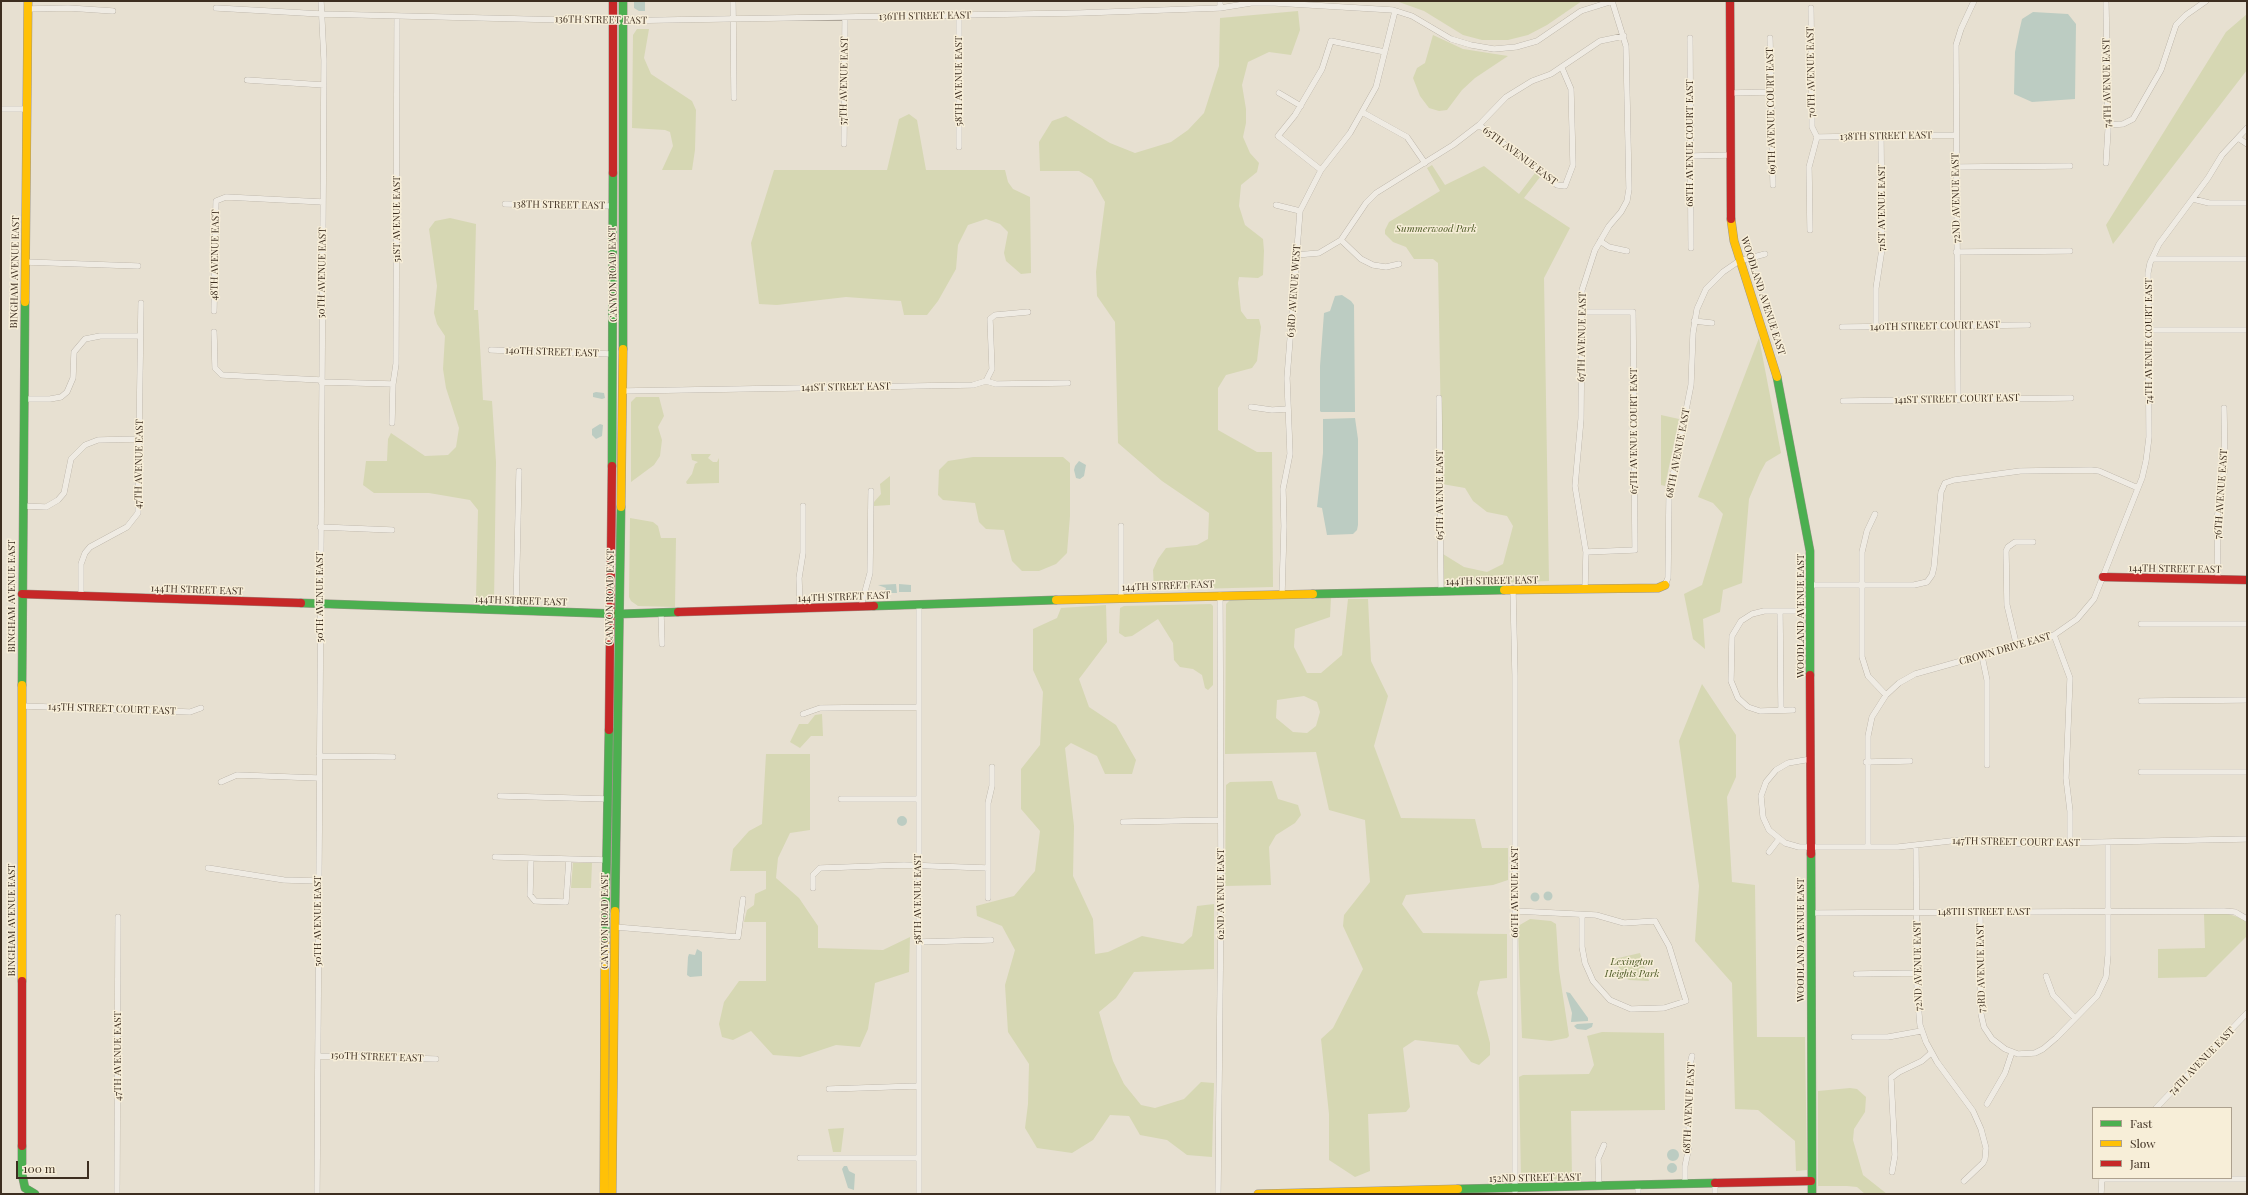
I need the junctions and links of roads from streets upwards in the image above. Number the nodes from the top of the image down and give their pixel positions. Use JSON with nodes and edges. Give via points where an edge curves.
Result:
{"nodes":[{"id":1,"x":321,"y":1,"type":"edge"},
{"id":2,"x":613,"y":1,"type":"edge"},
{"id":3,"x":623,"y":1,"type":"edge"},
{"id":4,"x":733,"y":1,"type":"edge"},
{"id":5,"x":1220,"y":1,"type":"edge"},
{"id":6,"x":1613,"y":1,"type":"edge"},
{"id":7,"x":1730,"y":1,"type":"edge"},
{"id":8,"x":1974,"y":1,"type":"edge"},
{"id":9,"x":2206,"y":1,"type":"edge"},
{"id":10,"x":2106,"y":2,"type":"dead end"},
{"id":11,"x":28,"y":5,"type":"edge"},
{"id":12,"x":216,"y":8,"type":"dead end"},
{"id":13,"x":1220,"y":8,"type":"junction"},
{"id":14,"x":1811,"y":8,"type":"dead end"},
{"id":15,"x":113,"y":11,"type":"dead end"},
{"id":16,"x":1395,"y":11,"type":"junction"},
{"id":17,"x":321,"y":14,"type":"junction"},
{"id":18,"x":959,"y":15,"type":"junction"},
{"id":19,"x":397,"y":16,"type":"junction"},
{"id":20,"x":845,"y":18,"type":"junction"},
{"id":21,"x":734,"y":20,"type":"junction"},
{"id":22,"x":613,"y":21,"type":"junction"},
{"id":23,"x":623,"y":21,"type":"junction"},
{"id":24,"x":1624,"y":36,"type":"junction"},
{"id":25,"x":1690,"y":38,"type":"dead end"},
{"id":26,"x":1770,"y":38,"type":"dead end"},
{"id":27,"x":1385,"y":52,"type":"junction"},
{"id":28,"x":1562,"y":68,"type":"junction"},
{"id":29,"x":247,"y":80,"type":"dead end"},
{"id":30,"x":324,"y":85,"type":"junction"},
{"id":31,"x":1731,"y":92,"type":"junction"},
{"id":32,"x":1771,"y":92,"type":"junction"},
{"id":33,"x":1279,"y":93,"type":"dead end"},
{"id":34,"x":734,"y":98,"type":"dead end"},
{"id":35,"x":1300,"y":106,"type":"junction"},
{"id":36,"x":1,"y":109,"type":"edge"},
{"id":37,"x":26,"y":109,"type":"junction"},
{"id":38,"x":1362,"y":112,"type":"junction"},
{"id":39,"x":1479,"y":125,"type":"junction"},
{"id":40,"x":2108,"y":125,"type":"junction"},
{"id":41,"x":2247,"y":128,"type":"edge"},
{"id":42,"x":1955,"y":135,"type":"junction"},
{"id":43,"x":1881,"y":136,"type":"junction"},
{"id":44,"x":1817,"y":137,"type":"junction"},
{"id":45,"x":2238,"y":138,"type":"junction"},
{"id":46,"x":844,"y":144,"type":"dead end"},
{"id":47,"x":2247,"y":144,"type":"edge"},
{"id":48,"x":959,"y":147,"type":"dead end"},
{"id":49,"x":1731,"y":155,"type":"junction"},
{"id":50,"x":1691,"y":156,"type":"junction"},
{"id":51,"x":1425,"y":163,"type":"junction"},
{"id":52,"x":2106,"y":163,"type":"dead end"},
{"id":53,"x":2070,"y":166,"type":"dead end"},
{"id":54,"x":1956,"y":167,"type":"junction"},
{"id":55,"x":1320,"y":170,"type":"junction"},
{"id":56,"x":1772,"y":185,"type":"dead end"},
{"id":57,"x":2193,"y":199,"type":"junction"},
{"id":58,"x":323,"y":202,"type":"junction"},
{"id":59,"x":2247,"y":203,"type":"edge"},
{"id":60,"x":505,"y":204,"type":"dead end"},
{"id":61,"x":1276,"y":204,"type":"dead end"},
{"id":62,"x":613,"y":206,"type":"junction"},
{"id":63,"x":1300,"y":211,"type":"junction"},
{"id":64,"x":1810,"y":230,"type":"dead end"},
{"id":65,"x":1341,"y":240,"type":"junction"},
{"id":66,"x":1600,"y":241,"type":"junction"},
{"id":67,"x":622,"y":248,"type":"junction"},
{"id":68,"x":1691,"y":248,"type":"dead end"},
{"id":69,"x":1627,"y":251,"type":"dead end"},
{"id":70,"x":2070,"y":251,"type":"dead end"},
{"id":71,"x":1956,"y":252,"type":"junction"},
{"id":72,"x":1766,"y":254,"type":"dead end"},
{"id":73,"x":1296,"y":255,"type":"junction"},
{"id":74,"x":2152,"y":258,"type":"junction"},
{"id":75,"x":2247,"y":259,"type":"edge"},
{"id":76,"x":1740,"y":261,"type":"junction"},
{"id":77,"x":25,"y":262,"type":"junction"},
{"id":78,"x":1399,"y":264,"type":"dead end"},
{"id":79,"x":138,"y":266,"type":"dead end"},
{"id":80,"x":140,"y":303,"type":"dead end"},
{"id":81,"x":214,"y":311,"type":"dead end"},
{"id":82,"x":1028,"y":312,"type":"dead end"},
{"id":83,"x":1582,"y":312,"type":"junction"},
{"id":84,"x":1694,"y":321,"type":"junction"},
{"id":85,"x":1712,"y":323,"type":"dead end"},
{"id":86,"x":2028,"y":324,"type":"dead end"},
{"id":87,"x":1876,"y":326,"type":"junction"},
{"id":88,"x":1957,"y":326,"type":"junction"},
{"id":89,"x":1842,"y":327,"type":"dead end"},
{"id":90,"x":2149,"y":330,"type":"junction"},
{"id":91,"x":2247,"y":330,"type":"edge"},
{"id":92,"x":214,"y":332,"type":"dead end"},
{"id":93,"x":140,"y":336,"type":"junction"},
{"id":94,"x":491,"y":350,"type":"dead end"},
{"id":95,"x":612,"y":354,"type":"junction"},
{"id":96,"x":321,"y":381,"type":"junction"},
{"id":97,"x":986,"y":381,"type":"junction"},
{"id":98,"x":1068,"y":383,"type":"dead end"},
{"id":99,"x":393,"y":384,"type":"junction"},
{"id":100,"x":624,"y":391,"type":"junction"},
{"id":101,"x":1439,"y":398,"type":"dead end"},
{"id":102,"x":2071,"y":398,"type":"dead end"},
{"id":103,"x":24,"y":399,"type":"junction"},
{"id":104,"x":1958,"y":399,"type":"junction"},
{"id":105,"x":1842,"y":401,"type":"dead end"},
{"id":106,"x":1251,"y":407,"type":"dead end"},
{"id":107,"x":2224,"y":408,"type":"dead end"},
{"id":108,"x":1288,"y":409,"type":"junction"},
{"id":109,"x":392,"y":422,"type":"dead end"},
{"id":110,"x":140,"y":438,"type":"junction"},
{"id":111,"x":519,"y":471,"type":"dead end"},
{"id":112,"x":2138,"y":488,"type":"junction"},
{"id":113,"x":871,"y":491,"type":"dead end"},
{"id":114,"x":23,"y":506,"type":"junction"},
{"id":115,"x":803,"y":506,"type":"dead end"},
{"id":116,"x":1875,"y":514,"type":"dead end"},
{"id":117,"x":1121,"y":526,"type":"dead end"},
{"id":118,"x":320,"y":527,"type":"junction"},
{"id":119,"x":392,"y":530,"type":"dead end"},
{"id":120,"x":2033,"y":542,"type":"dead end"},
{"id":121,"x":1586,"y":552,"type":"junction"},
{"id":122,"x":2103,"y":577,"type":"junction"},
{"id":123,"x":2218,"y":580,"type":"junction"},
{"id":124,"x":2247,"y":580,"type":"edge"},
{"id":125,"x":1665,"y":585,"type":"joint"},
{"id":126,"x":1811,"y":585,"type":"junction"},
{"id":127,"x":1862,"y":585,"type":"junction"},
{"id":128,"x":1586,"y":589,"type":"junction"},
{"id":129,"x":1514,"y":590,"type":"junction"},
{"id":130,"x":1441,"y":592,"type":"junction"},
{"id":131,"x":22,"y":594,"type":"junction"},
{"id":132,"x":1282,"y":594,"type":"junction"},
{"id":133,"x":1220,"y":595,"type":"junction"},
{"id":134,"x":81,"y":596,"type":"junction"},
{"id":135,"x":1121,"y":598,"type":"junction"},
{"id":136,"x":319,"y":604,"type":"junction"},
{"id":137,"x":919,"y":605,"type":"junction"},
{"id":138,"x":861,"y":606,"type":"junction"},
{"id":139,"x":800,"y":608,"type":"junction"},
{"id":140,"x":516,"y":610,"type":"junction"},
{"id":141,"x":1780,"y":611,"type":"junction"},
{"id":142,"x":1811,"y":611,"type":"junction"},
{"id":143,"x":661,"y":613,"type":"junction"},
{"id":144,"x":616,"y":614,"type":"junction"},
{"id":145,"x":2141,"y":624,"type":"dead end"},
{"id":146,"x":2247,"y":624,"type":"edge"},
{"id":147,"x":2054,"y":635,"type":"junction"},
{"id":148,"x":662,"y":644,"type":"dead end"},
{"id":149,"x":2016,"y":647,"type":"junction"},
{"id":150,"x":1982,"y":656,"type":"junction"},
{"id":151,"x":1886,"y":695,"type":"junction"},
{"id":152,"x":2247,"y":700,"type":"edge"},
{"id":153,"x":2141,"y":701,"type":"dead end"},
{"id":154,"x":22,"y":706,"type":"junction"},
{"id":155,"x":919,"y":707,"type":"junction"},
{"id":156,"x":201,"y":708,"type":"dead end"},
{"id":157,"x":1781,"y":710,"type":"junction"},
{"id":158,"x":1793,"y":710,"type":"dead end"},
{"id":159,"x":804,"y":714,"type":"dead end"},
{"id":160,"x":319,"y":756,"type":"junction"},
{"id":161,"x":393,"y":757,"type":"dead end"},
{"id":162,"x":1811,"y":759,"type":"junction"},
{"id":163,"x":1910,"y":761,"type":"dead end"},
{"id":164,"x":1866,"y":762,"type":"junction"},
{"id":165,"x":1988,"y":765,"type":"dead end"},
{"id":166,"x":992,"y":767,"type":"dead end"},
{"id":167,"x":2141,"y":772,"type":"dead end"},
{"id":168,"x":2247,"y":772,"type":"edge"},
{"id":169,"x":318,"y":778,"type":"junction"},
{"id":170,"x":222,"y":782,"type":"dead end"},
{"id":171,"x":500,"y":796,"type":"dead end"},
{"id":172,"x":608,"y":799,"type":"junction"},
{"id":173,"x":841,"y":799,"type":"dead end"},
{"id":174,"x":919,"y":799,"type":"junction"},
{"id":175,"x":1220,"y":820,"type":"junction"},
{"id":176,"x":1123,"y":822,"type":"dead end"},
{"id":177,"x":1779,"y":839,"type":"junction"},
{"id":178,"x":2247,"y":839,"type":"edge"},
{"id":179,"x":2108,"y":843,"type":"junction"},
{"id":180,"x":2070,"y":844,"type":"junction"},
{"id":181,"x":1916,"y":845,"type":"junction"},
{"id":182,"x":1868,"y":847,"type":"junction"},
{"id":183,"x":1811,"y":848,"type":"junction"},
{"id":184,"x":1769,"y":852,"type":"dead end"},
{"id":185,"x":495,"y":857,"type":"dead end"},
{"id":186,"x":531,"y":858,"type":"junction"},
{"id":187,"x":569,"y":859,"type":"junction"},
{"id":188,"x":607,"y":860,"type":"junction"},
{"id":189,"x":918,"y":867,"type":"junction"},
{"id":190,"x":208,"y":868,"type":"dead end"},
{"id":191,"x":988,"y":868,"type":"junction"},
{"id":192,"x":318,"y":881,"type":"junction"},
{"id":193,"x":813,"y":888,"type":"dead end"},
{"id":194,"x":988,"y":898,"type":"dead end"},
{"id":195,"x":743,"y":899,"type":"dead end"},
{"id":196,"x":1515,"y":911,"type":"junction"},
{"id":197,"x":1917,"y":912,"type":"junction"},
{"id":198,"x":1980,"y":912,"type":"junction"},
{"id":199,"x":2108,"y":913,"type":"junction"},
{"id":200,"x":1812,"y":914,"type":"junction"},
{"id":201,"x":1582,"y":915,"type":"junction"},
{"id":202,"x":118,"y":917,"type":"dead end"},
{"id":203,"x":2247,"y":919,"type":"edge"},
{"id":204,"x":615,"y":927,"type":"junction"},
{"id":205,"x":605,"y":938,"type":"junction"},
{"id":206,"x":991,"y":940,"type":"dead end"},
{"id":207,"x":918,"y":942,"type":"junction"},
{"id":208,"x":614,"y":973,"type":"junction"},
{"id":209,"x":1917,"y":973,"type":"junction"},
{"id":210,"x":1856,"y":974,"type":"dead end"},
{"id":211,"x":2046,"y":976,"type":"dead end"},
{"id":212,"x":2247,"y":1013,"type":"edge"},
{"id":213,"x":2075,"y":1018,"type":"junction"},
{"id":214,"x":1921,"y":1031,"type":"junction"},
{"id":215,"x":1854,"y":1037,"type":"dead end"},
{"id":216,"x":2015,"y":1053,"type":"junction"},
{"id":217,"x":1930,"y":1054,"type":"junction"},
{"id":218,"x":318,"y":1056,"type":"junction"},
{"id":219,"x":1692,"y":1056,"type":"dead end"},
{"id":220,"x":436,"y":1059,"type":"dead end"},
{"id":221,"x":918,"y":1086,"type":"junction"},
{"id":222,"x":829,"y":1089,"type":"dead end"},
{"id":223,"x":1987,"y":1104,"type":"dead end"},
{"id":224,"x":2157,"y":1107,"type":"edge"},
{"id":225,"x":1604,"y":1145,"type":"dead end"},
{"id":226,"x":800,"y":1158,"type":"dead end"},
{"id":227,"x":919,"y":1158,"type":"junction"},
{"id":228,"x":1892,"y":1172,"type":"dead end"},
{"id":229,"x":2102,"y":1179,"type":"edge"},
{"id":230,"x":2232,"y":1179,"type":"edge"},
{"id":231,"x":2247,"y":1179,"type":"edge"},
{"id":232,"x":1811,"y":1181,"type":"junction"},
{"id":233,"x":1964,"y":1181,"type":"dead end"},
{"id":234,"x":1715,"y":1183,"type":"junction"},
{"id":235,"x":1685,"y":1184,"type":"junction"},
{"id":236,"x":1598,"y":1186,"type":"junction"},
{"id":237,"x":1638,"y":1190,"type":"edge"},
{"id":238,"x":1515,"y":1191,"type":"edge"},
{"id":239,"x":35,"y":1194,"type":"edge"},
{"id":240,"x":117,"y":1194,"type":"edge"},
{"id":241,"x":317,"y":1194,"type":"edge"},
{"id":242,"x":604,"y":1194,"type":"edge"},
{"id":243,"x":612,"y":1194,"type":"edge"},
{"id":244,"x":918,"y":1194,"type":"edge"},
{"id":245,"x":1218,"y":1194,"type":"edge"},
{"id":246,"x":1258,"y":1194,"type":"edge"},
{"id":247,"x":1715,"y":1194,"type":"edge"},
{"id":248,"x":1812,"y":1194,"type":"edge"},
{"id":249,"x":2100,"y":1194,"type":"edge"}],
"edges":[{"from":1,"to":17,"type":"street","name":"50TH AVENUE EAST"},
{"from":2,"to":22,"type":"street","name":"CANYON ROAD EAST"},
{"from":3,"to":23,"type":"street","name":"CANYON ROAD EAST"},
{"from":4,"to":21,"type":"street"},
{"from":5,"to":13,"type":"street"},
{"from":6,"to":16,"type":"street","name":"136TH STREET EAST","via":[[1581,11],[1537,41],[1505,48],[1483,48],[1459,42],[1412,16]]},
{"from":6,"to":24,"type":"street","name":"67TH AVENUE EAST"},
{"from":7,"to":31,"type":"street","name":"WOODLAND AVENUE EAST"},
{"from":8,"to":42,"type":"street","name":"72ND AVENUE EAST","via":[[1956,45]]},
{"from":9,"to":40,"type":"street","via":[[2176,25],[2161,70],[2133,119],[2123,124]]},
{"from":10,"to":40,"type":"street","name":"74TH AVENUE EAST"},
{"from":11,"to":15,"type":"street"},
{"from":11,"to":37,"type":"street","name":"BINGHAM AVENUE EAST"},
{"from":12,"to":17,"type":"street","name":"136TH STREET EAST"},
{"from":13,"to":16,"type":"street","name":"136TH STREET EAST","via":[[1251,3],[1275,3]]},
{"from":13,"to":18,"type":"street","name":"136TH STREET EAST"},
{"from":14,"to":44,"type":"street","name":"70TH AVENUE EAST","via":[[1812,127]]},
{"from":16,"to":27,"type":"street","name":"63RD AVENUE WEST"},
{"from":17,"to":19,"type":"street","name":"136TH STREET EAST"},
{"from":17,"to":30,"type":"street","name":"50TH AVENUE EAST"},
{"from":18,"to":20,"type":"street","name":"136TH STREET EAST"},
{"from":18,"to":48,"type":"street","name":"58TH AVENUE EAST"},
{"from":19,"to":22,"type":"street","name":"136TH STREET EAST"},
{"from":19,"to":99,"type":"street","name":"51ST AVENUE EAST","via":[[396,359]]},
{"from":20,"to":21,"type":"street","name":"136TH STREET EAST"},
{"from":20,"to":46,"type":"street","name":"57TH AVENUE EAST"},
{"from":21,"to":23,"type":"street","name":"136TH STREET EAST"},
{"from":21,"to":34,"type":"street"},
{"from":22,"to":23,"type":"street","name":"136TH STREET EAST"},
{"from":22,"to":62,"type":"street","name":"CANYON ROAD EAST"},
{"from":23,"to":67,"type":"street","name":"CANYON ROAD EAST"},
{"from":24,"to":28,"type":"street","via":[[1600,41]]},
{"from":24,"to":66,"type":"street","name":"67TH AVENUE EAST","via":[[1629,189],[1621,212]]},
{"from":25,"to":50,"type":"street","name":"68TH AVENUE COURT EAST"},
{"from":26,"to":32,"type":"street","name":"69TH AVENUE COURT EAST"},
{"from":27,"to":35,"type":"street","via":[[1331,41],[1322,69]]},
{"from":27,"to":38,"type":"street","name":"63RD AVENUE WEST","via":[[1376,87]]},
{"from":28,"to":39,"type":"street","via":[[1532,81],[1506,97]]},
{"from":28,"to":39,"type":"street","name":"65TH AVENUE EAST","via":[[1571,89],[1573,165],[1565,186],[1557,186]]},
{"from":29,"to":30,"type":"street"},
{"from":30,"to":58,"type":"street","name":"50TH AVENUE EAST"},
{"from":31,"to":32,"type":"street"},
{"from":31,"to":49,"type":"street","name":"WOODLAND AVENUE EAST"},
{"from":32,"to":56,"type":"street","name":"69TH AVENUE COURT EAST"},
{"from":33,"to":35,"type":"street"},
{"from":35,"to":55,"type":"street","via":[[1278,136]]},
{"from":36,"to":37,"type":"street"},
{"from":37,"to":77,"type":"street","name":"BINGHAM AVENUE EAST"},
{"from":38,"to":51,"type":"street","via":[[1407,137]]},
{"from":38,"to":55,"type":"street","name":"63RD AVENUE WEST","via":[[1344,143]]},
{"from":39,"to":51,"type":"street"},
{"from":40,"to":52,"type":"street","name":"74TH AVENUE EAST"},
{"from":41,"to":45,"type":"street","name":"74TH AVENUE COURT EAST"},
{"from":42,"to":43,"type":"street","name":"138TH STREET EAST"},
{"from":42,"to":54,"type":"street","name":"72ND AVENUE EAST"},
{"from":43,"to":44,"type":"street","name":"138TH STREET EAST"},
{"from":43,"to":87,"type":"street","name":"71ST AVENUE EAST","via":[[1882,249],[1876,288]]},
{"from":44,"to":64,"type":"street","name":"70TH AVENUE EAST","via":[[1809,167]]},
{"from":45,"to":47,"type":"street"},
{"from":45,"to":57,"type":"street","name":"74TH AVENUE COURT EAST","via":[[2222,155]]},
{"from":49,"to":50,"type":"street"},
{"from":49,"to":76,"type":"street","name":"WOODLAND AVENUE EAST","via":[[1732,228]]},
{"from":50,"to":68,"type":"street","name":"68TH AVENUE COURT EAST"},
{"from":51,"to":65,"type":"street","via":[[1372,197]]},
{"from":53,"to":54,"type":"street"},
{"from":54,"to":71,"type":"street","name":"72ND AVENUE EAST"},
{"from":55,"to":63,"type":"street","name":"63RD AVENUE WEST"},
{"from":57,"to":59,"type":"street","via":[[2209,203]]},
{"from":57,"to":74,"type":"street","name":"74TH AVENUE COURT EAST","via":[[2159,244]]},
{"from":58,"to":81,"type":"street","name":"48TH AVENUE EAST","via":[[226,197],[217,200]]},
{"from":58,"to":96,"type":"street","name":"50TH AVENUE EAST"},
{"from":60,"to":62,"type":"street","name":"138TH STREET EAST"},
{"from":61,"to":63,"type":"street"},
{"from":62,"to":67,"type":"street","via":[[618,210]]},
{"from":62,"to":95,"type":"street","name":"CANYON ROAD EAST"},
{"from":63,"to":73,"type":"street","name":"63RD AVENUE WEST"},
{"from":65,"to":73,"type":"street","via":[[1319,253]]},
{"from":65,"to":78,"type":"street","via":[[1373,265],[1386,267]]},
{"from":66,"to":69,"type":"street","via":[[1609,247]]},
{"from":66,"to":83,"type":"street","name":"67TH AVENUE EAST","via":[[1585,278]]},
{"from":67,"to":100,"type":"street","name":"CANYON ROAD EAST"},
{"from":70,"to":71,"type":"street"},
{"from":71,"to":88,"type":"street","name":"72ND AVENUE EAST"},
{"from":72,"to":76,"type":"street"},
{"from":73,"to":108,"type":"street","name":"63RD AVENUE WEST","via":[[1287,378]]},
{"from":74,"to":75,"type":"street"},
{"from":74,"to":90,"type":"street","name":"74TH AVENUE COURT EAST","via":[[2148,274]]},
{"from":76,"to":84,"type":"street","name":"68TH AVENUE EAST","via":[[1723,272],[1706,289]]},
{"from":76,"to":126,"type":"street","name":"WOODLAND AVENUE EAST","via":[[1777,376],[1810,551]]},
{"from":77,"to":79,"type":"street"},
{"from":77,"to":103,"type":"street","name":"BINGHAM AVENUE EAST"},
{"from":80,"to":93,"type":"street","name":"47TH AVENUE EAST"},
{"from":82,"to":97,"type":"street","via":[[995,315],[990,318],[992,369]]},
{"from":83,"to":121,"type":"street","name":"67TH AVENUE EAST","via":[[1581,419],[1575,486]]},
{"from":83,"to":121,"type":"street","name":"67TH AVENUE COURT EAST","via":[[1633,312],[1635,550]]},
{"from":84,"to":85,"type":"street"},
{"from":84,"to":125,"type":"street","name":"68TH AVENUE EAST","via":[[1691,385],[1669,496],[1668,578]]},
{"from":86,"to":88,"type":"street","name":"140TH STREET COURT EAST"},
{"from":87,"to":88,"type":"street","name":"140TH STREET COURT EAST"},
{"from":87,"to":89,"type":"street","name":"140TH STREET COURT EAST"},
{"from":88,"to":104,"type":"street","name":"72ND AVENUE EAST"},
{"from":90,"to":91,"type":"street"},
{"from":90,"to":112,"type":"street","name":"74TH AVENUE COURT EAST","via":[[2149,437],[2144,470]]},
{"from":92,"to":96,"type":"street","via":[[214,360],[217,372],[232,377]]},
{"from":93,"to":103,"type":"street","via":[[100,336],[85,339],[74,352],[73,378],[67,392],[61,397],[50,399]]},
{"from":93,"to":110,"type":"street","name":"47TH AVENUE EAST"},
{"from":94,"to":95,"type":"street","name":"140TH STREET EAST"},
{"from":95,"to":100,"type":"street","via":[[618,387]]},
{"from":95,"to":144,"type":"street","name":"CANYON ROAD EAST"},
{"from":96,"to":99,"type":"street"},
{"from":96,"to":118,"type":"street","name":"50TH AVENUE EAST"},
{"from":97,"to":98,"type":"street","name":"141ST STREET EAST","via":[[996,384]]},
{"from":97,"to":100,"type":"street","name":"141ST STREET EAST","via":[[973,385]]},
{"from":99,"to":109,"type":"street","name":"51ST AVENUE EAST"},
{"from":100,"to":144,"type":"street","name":"CANYON ROAD EAST"},
{"from":101,"to":130,"type":"street","name":"65TH AVENUE EAST"},
{"from":102,"to":104,"type":"street","name":"141ST STREET COURT EAST"},
{"from":103,"to":114,"type":"street","name":"BINGHAM AVENUE EAST"},
{"from":104,"to":105,"type":"street","name":"141ST STREET COURT EAST"},
{"from":106,"to":108,"type":"street"},
{"from":107,"to":123,"type":"street","name":"76TH AVENUE EAST","via":[[2225,467],[2217,519]]},
{"from":108,"to":132,"type":"street","name":"63RD AVENUE WEST","via":[[1290,454],[1283,489]]},
{"from":110,"to":114,"type":"street","via":[[98,440],[86,445],[70,462],[64,493],[58,500],[46,507]]},
{"from":110,"to":134,"type":"street","name":"47TH AVENUE EAST","via":[[138,513],[127,527],[87,550],[82,560]]},
{"from":111,"to":140,"type":"street"},
{"from":112,"to":122,"type":"street","name":"74TH AVENUE COURT EAST"},
{"from":112,"to":127,"type":"street","via":[[2091,470],[2020,471],[1957,479],[1945,483],[1941,492],[1932,575],[1927,582],[1914,585]]},
{"from":113,"to":138,"type":"street","via":[[870,573]]},
{"from":114,"to":131,"type":"street","name":"BINGHAM AVENUE EAST"},
{"from":115,"to":139,"type":"street"},
{"from":116,"to":127,"type":"street","via":[[1863,545]]},
{"from":117,"to":135,"type":"street"},
{"from":118,"to":119,"type":"street"},
{"from":118,"to":136,"type":"street","name":"50TH AVENUE EAST"},
{"from":120,"to":149,"type":"street","via":[[2015,542],[2006,551],[2008,605]]},
{"from":121,"to":128,"type":"street","name":"67TH AVENUE EAST"},
{"from":122,"to":123,"type":"street","name":"144TH STREET EAST"},
{"from":122,"to":147,"type":"street","name":"CROWN DRIVE EAST","via":[[2094,598],[2084,612],[2068,627]]},
{"from":123,"to":124,"type":"street","name":"144TH STREET EAST"},
{"from":125,"to":128,"type":"street","name":"144TH STREET EAST","via":[[1658,588]]},
{"from":126,"to":127,"type":"street"},
{"from":126,"to":142,"type":"street","name":"WOODLAND AVENUE EAST"},
{"from":127,"to":151,"type":"street","via":[[1863,664],[1872,682]]},
{"from":128,"to":129,"type":"street","name":"144TH STREET EAST"},
{"from":129,"to":130,"type":"street","name":"144TH STREET EAST"},
{"from":129,"to":196,"type":"street","name":"66TH AVENUE EAST"},
{"from":130,"to":132,"type":"street","name":"144TH STREET EAST"},
{"from":131,"to":134,"type":"street","name":"144TH STREET EAST"},
{"from":131,"to":154,"type":"street","name":"BINGHAM AVENUE EAST"},
{"from":132,"to":133,"type":"street","name":"144TH STREET EAST"},
{"from":133,"to":135,"type":"street","name":"144TH STREET EAST"},
{"from":133,"to":175,"type":"street","name":"62ND AVENUE EAST"},
{"from":134,"to":136,"type":"street","name":"144TH STREET EAST"},
{"from":135,"to":137,"type":"street","name":"144TH STREET EAST"},
{"from":136,"to":140,"type":"street","name":"144TH STREET EAST"},
{"from":136,"to":160,"type":"street","name":"50TH AVENUE EAST"},
{"from":137,"to":138,"type":"street","name":"144TH STREET EAST"},
{"from":137,"to":155,"type":"street","name":"58TH AVENUE EAST"},
{"from":138,"to":139,"type":"street","name":"144TH STREET EAST"},
{"from":139,"to":143,"type":"street","name":"144TH STREET EAST"},
{"from":140,"to":144,"type":"street","name":"144TH STREET EAST"},
{"from":141,"to":142,"type":"street"},
{"from":141,"to":157,"type":"street"},
{"from":141,"to":157,"type":"street","via":[[1752,614],[1738,625],[1731,642],[1731,681],[1738,698],[1754,709]]},
{"from":142,"to":162,"type":"street","name":"WOODLAND AVENUE EAST"},
{"from":143,"to":144,"type":"street","name":"144TH STREET EAST"},
{"from":143,"to":148,"type":"street"},
{"from":144,"to":172,"type":"street","name":"CANYON ROAD EAST"},
{"from":144,"to":204,"type":"street","name":"CANYON ROAD EAST"},
{"from":145,"to":146,"type":"street"},
{"from":147,"to":149,"type":"street","name":"CROWN DRIVE EAST"},
{"from":147,"to":180,"type":"street","via":[[2070,678],[2066,778]]},
{"from":149,"to":150,"type":"street","name":"CROWN DRIVE EAST"},
{"from":150,"to":151,"type":"street","name":"CROWN DRIVE EAST","via":[[1915,674],[1899,683]]},
{"from":150,"to":165,"type":"street","via":[[1988,680]]},
{"from":151,"to":164,"type":"street","name":"CROWN DRIVE EAST","via":[[1870,723]]},
{"from":152,"to":153,"type":"street"},
{"from":154,"to":156,"type":"street","name":"145TH STREET COURT EAST","via":[[190,712]]},
{"from":154,"to":239,"type":"street","name":"BINGHAM AVENUE EAST","via":[[22,1183],[27,1190]]},
{"from":155,"to":159,"type":"street","via":[[820,708]]},
{"from":155,"to":174,"type":"street","name":"58TH AVENUE EAST"},
{"from":157,"to":158,"type":"street"},
{"from":160,"to":161,"type":"street"},
{"from":160,"to":169,"type":"street","name":"50TH AVENUE EAST"},
{"from":162,"to":177,"type":"street","via":[[1788,763],[1776,770],[1766,782],[1760,803],[1765,824]]},
{"from":162,"to":183,"type":"street","name":"WOODLAND AVENUE EAST"},
{"from":163,"to":164,"type":"street"},
{"from":164,"to":182,"type":"street","name":"CROWN DRIVE EAST"},
{"from":166,"to":191,"type":"street","via":[[992,786],[988,803]]},
{"from":167,"to":168,"type":"street"},
{"from":169,"to":170,"type":"street","via":[[237,775]]},
{"from":169,"to":192,"type":"street","name":"50TH AVENUE EAST"},
{"from":171,"to":172,"type":"street"},
{"from":172,"to":188,"type":"street","name":"CANYON ROAD EAST"},
{"from":173,"to":174,"type":"street"},
{"from":174,"to":189,"type":"street","name":"58TH AVENUE EAST"},
{"from":175,"to":176,"type":"street"},
{"from":175,"to":245,"type":"street","name":"62ND AVENUE EAST"},
{"from":177,"to":183,"type":"street","name":"147TH STREET COURT EAST","via":[[1792,846]]},
{"from":177,"to":184,"type":"street"},
{"from":178,"to":179,"type":"street","name":"147TH STREET COURT EAST"},
{"from":179,"to":180,"type":"street","name":"147TH STREET COURT EAST"},
{"from":179,"to":199,"type":"street"},
{"from":180,"to":181,"type":"street","name":"147TH STREET COURT EAST","via":[[2005,844],[1959,840]]},
{"from":181,"to":182,"type":"street","name":"147TH STREET COURT EAST"},
{"from":181,"to":197,"type":"street","name":"72ND AVENUE EAST"},
{"from":182,"to":183,"type":"street","name":"147TH STREET COURT EAST"},
{"from":183,"to":200,"type":"street","name":"WOODLAND AVENUE EAST"},
{"from":185,"to":186,"type":"street"},
{"from":186,"to":187,"type":"street"},
{"from":186,"to":187,"type":"street","via":[[530,895],[535,901],[566,902]]},
{"from":187,"to":188,"type":"street"},
{"from":188,"to":205,"type":"street","name":"CANYON ROAD EAST"},
{"from":189,"to":191,"type":"street"},
{"from":189,"to":193,"type":"street","via":[[904,865],[820,868],[813,875]]},
{"from":189,"to":207,"type":"street","name":"58TH AVENUE EAST"},
{"from":190,"to":192,"type":"street","via":[[284,880]]},
{"from":191,"to":194,"type":"street"},
{"from":192,"to":218,"type":"street","name":"50TH AVENUE EAST"},
{"from":195,"to":204,"type":"street","via":[[738,937]]},
{"from":196,"to":201,"type":"street"},
{"from":196,"to":238,"type":"street","name":"66TH AVENUE EAST"},
{"from":197,"to":198,"type":"street","name":"148TH STREET EAST"},
{"from":197,"to":200,"type":"street","name":"148TH STREET EAST"},
{"from":197,"to":209,"type":"street","name":"72ND AVENUE EAST"},
{"from":198,"to":199,"type":"street","name":"148TH STREET EAST"},
{"from":198,"to":216,"type":"street","name":"73RD AVENUE EAST","via":[[1982,1021],[1992,1039]]},
{"from":199,"to":203,"type":"street","name":"148TH STREET EAST","via":[[2230,911]]},
{"from":199,"to":213,"type":"street","via":[[2106,977],[2096,996]]},
{"from":200,"to":232,"type":"street","name":"WOODLAND AVENUE EAST"},
{"from":201,"to":201,"type":"street","via":[[1608,917],[1624,923],[1655,921],[1669,946],[1686,1001],[1664,1008],[1630,1009],[1610,1000],[1593,981],[1585,964]]},
{"from":202,"to":240,"type":"street","name":"47TH AVENUE EAST"},
{"from":204,"to":208,"type":"street","name":"CANYON ROAD EAST"},
{"from":205,"to":208,"type":"street","via":[[611,972]]},
{"from":205,"to":242,"type":"street","name":"CANYON ROAD EAST"},
{"from":206,"to":207,"type":"street"},
{"from":207,"to":221,"type":"street","name":"58TH AVENUE EAST"},
{"from":208,"to":243,"type":"street","name":"CANYON ROAD EAST"},
{"from":209,"to":210,"type":"street"},
{"from":209,"to":214,"type":"street","name":"72ND AVENUE EAST","via":[[1917,1005]]},
{"from":211,"to":213,"type":"street","via":[[2052,994]]},
{"from":212,"to":224,"type":"street","name":"74TH AVENUE EAST"},
{"from":213,"to":216,"type":"street","via":[[2043,1050],[2032,1054]]},
{"from":214,"to":215,"type":"street","via":[[1888,1037]]},
{"from":214,"to":217,"type":"street","name":"72ND AVENUE EAST"},
{"from":216,"to":223,"type":"street"},
{"from":217,"to":228,"type":"street","via":[[1891,1078],[1895,1155]]},
{"from":217,"to":233,"type":"street","name":"72ND AVENUE EAST","via":[[1973,1111],[1985,1141],[1985,1159]]},
{"from":218,"to":220,"type":"street","name":"150TH STREET EAST"},
{"from":218,"to":241,"type":"street","name":"50TH AVENUE EAST"},
{"from":219,"to":235,"type":"street","name":"68TH AVENUE EAST","via":[[1689,1068],[1689,1147]]},
{"from":221,"to":222,"type":"street"},
{"from":221,"to":227,"type":"street","name":"58TH AVENUE EAST"},
{"from":225,"to":236,"type":"street","via":[[1598,1159]]},
{"from":226,"to":227,"type":"street"},
{"from":227,"to":244,"type":"street","name":"58TH AVENUE EAST"},
{"from":229,"to":249,"type":"street"},
{"from":230,"to":231,"type":"street"},
{"from":232,"to":234,"type":"street","name":"152ND STREET EAST"},
{"from":232,"to":248,"type":"street","name":"WOODLAND AVENUE EAST"},
{"from":234,"to":235,"type":"street","name":"152ND STREET EAST"},
{"from":234,"to":247,"type":"street"},
{"from":235,"to":237,"type":"street","name":"152ND STREET EAST"},
{"from":236,"to":237,"type":"street","name":"152ND STREET EAST"},
{"from":236,"to":238,"type":"street","name":"152ND STREET EAST"},
{"from":238,"to":246,"type":"street","name":"152ND STREET EAST"}]}
